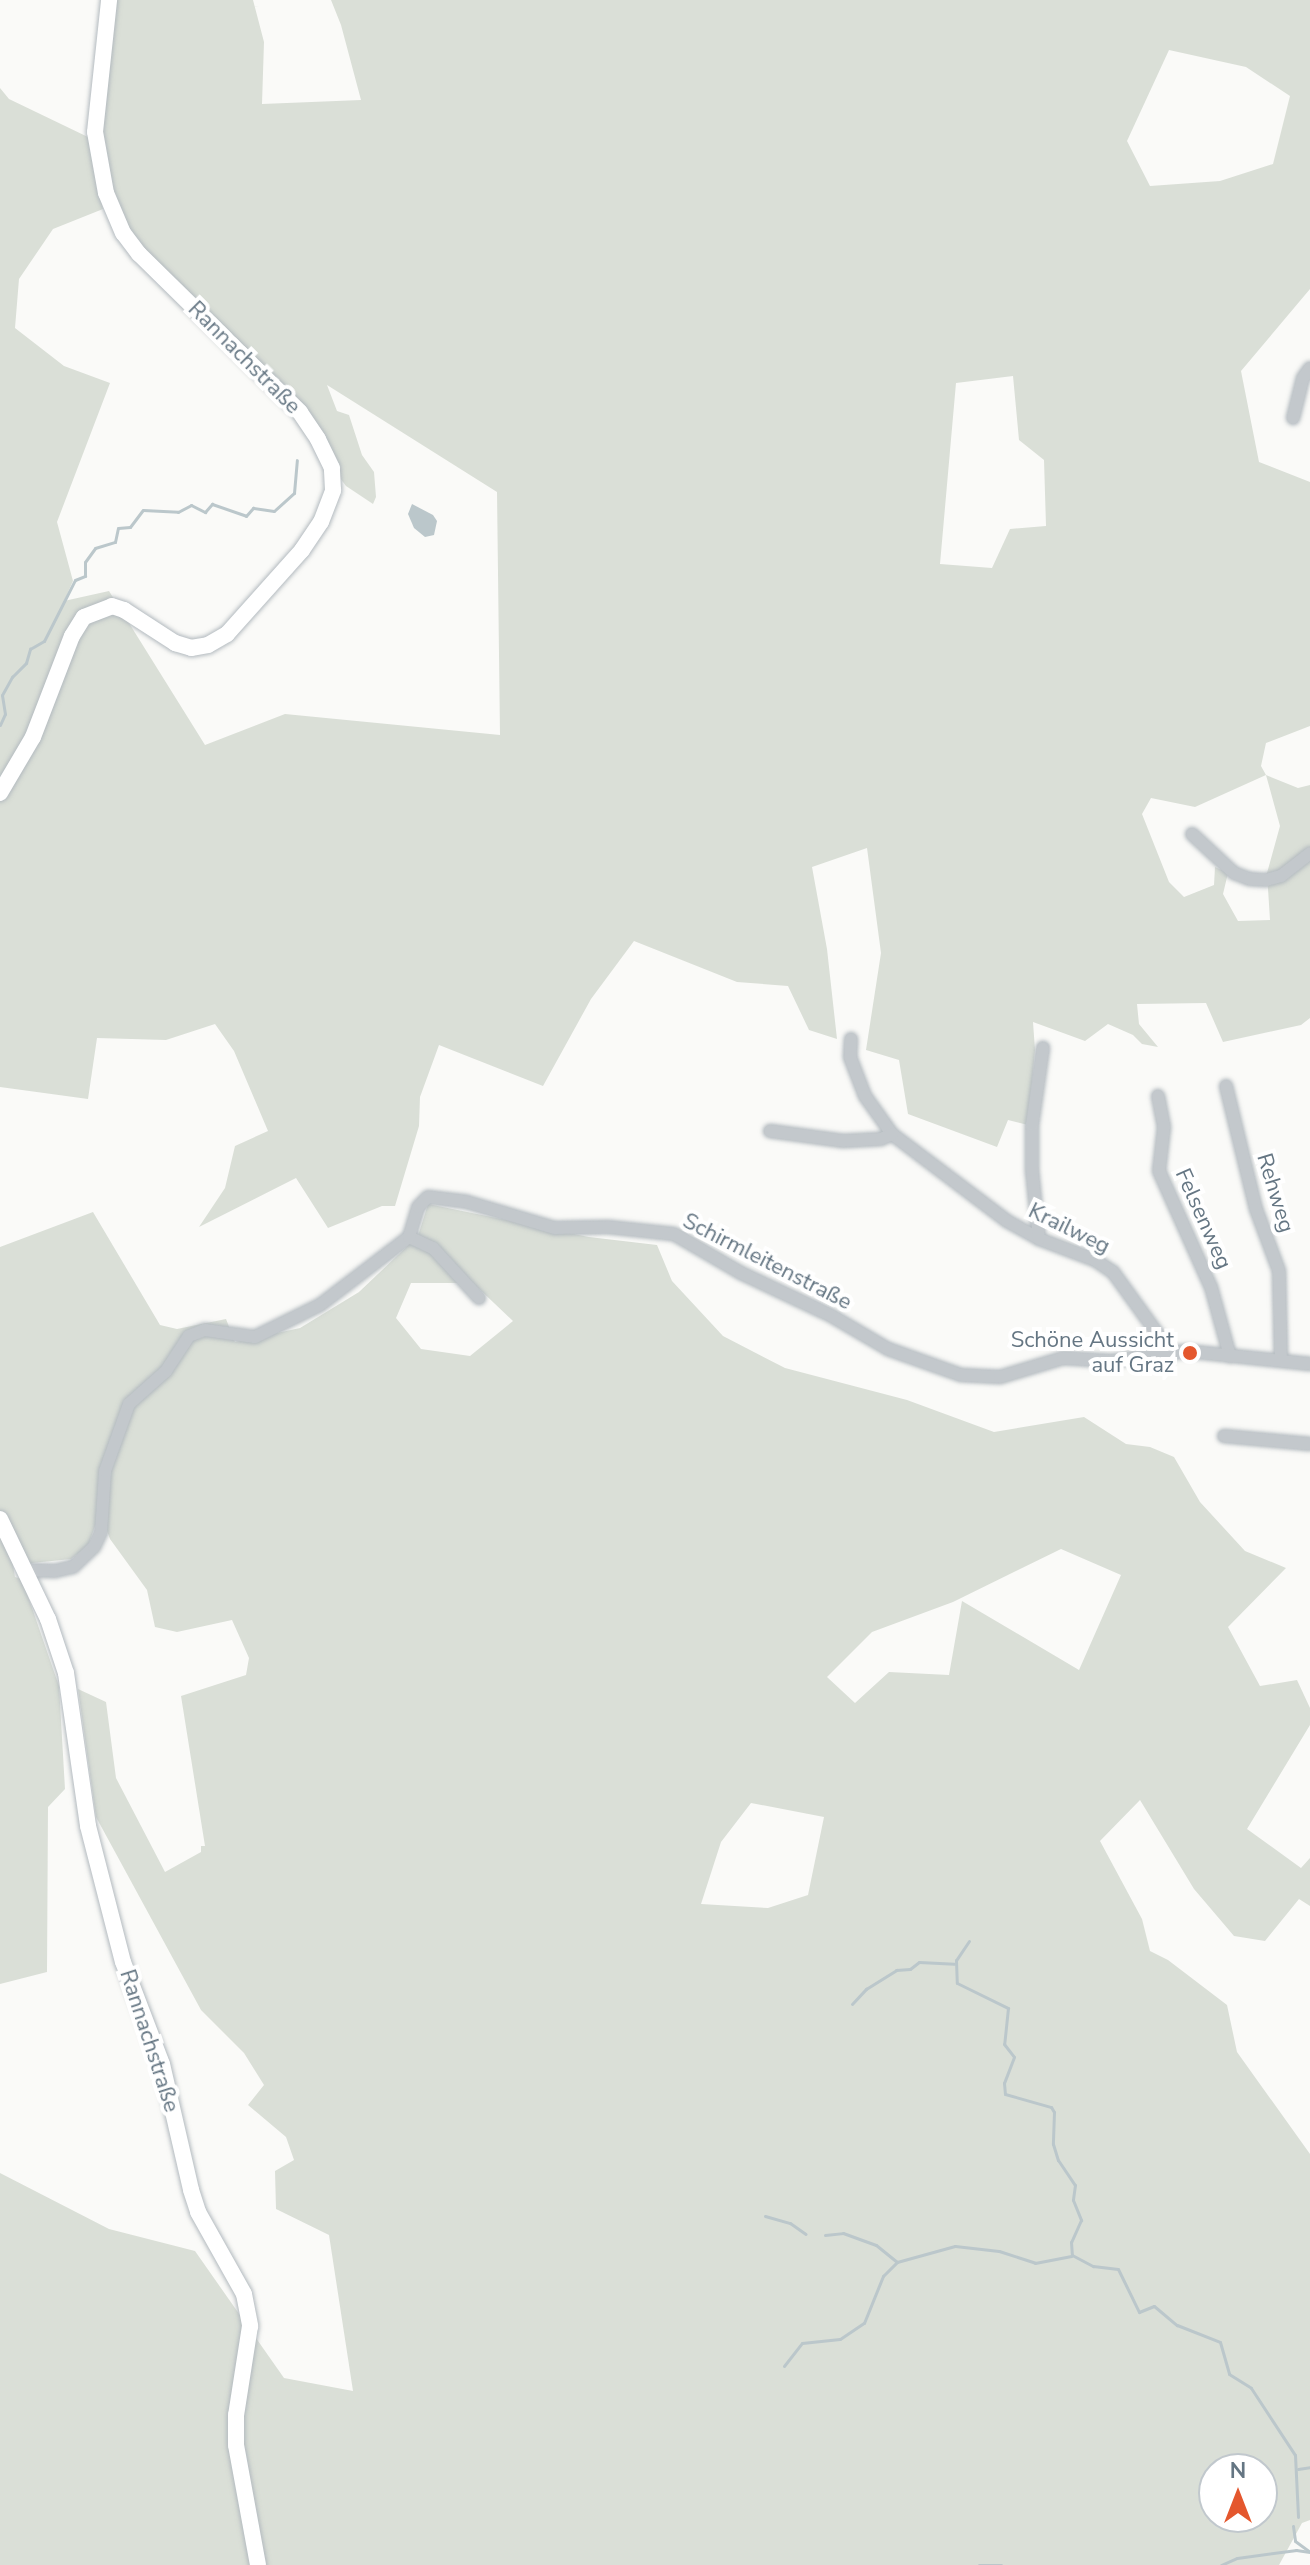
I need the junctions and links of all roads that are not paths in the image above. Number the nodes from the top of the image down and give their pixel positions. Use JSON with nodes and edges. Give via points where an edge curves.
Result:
{"nodes":[{"id":1,"x":109,"y":0,"type":"edge"},
{"id":2,"x":1310,"y":368,"type":"edge"},
{"id":3,"x":1293,"y":418,"type":"dead end"},
{"id":4,"x":0,"y":793,"type":"edge"},
{"id":5,"x":1192,"y":834,"type":"dead end"},
{"id":6,"x":1310,"y":853,"type":"edge"},
{"id":7,"x":851,"y":1039,"type":"dead end"},
{"id":8,"x":1043,"y":1048,"type":"dead end"},
{"id":9,"x":1226,"y":1086,"type":"dead end"},
{"id":10,"x":1158,"y":1096,"type":"dead end"},
{"id":11,"x":770,"y":1131,"type":"dead end"},
{"id":12,"x":892,"y":1134,"type":"junction"},
{"id":13,"x":409,"y":1237,"type":"junction"},
{"id":14,"x":1039,"y":1239,"type":"junction"},
{"id":15,"x":479,"y":1298,"type":"dead end"},
{"id":16,"x":1170,"y":1351,"type":"junction"},
{"id":17,"x":1230,"y":1356,"type":"junction"},
{"id":18,"x":1281,"y":1361,"type":"junction"},
{"id":19,"x":1310,"y":1364,"type":"edge"},
{"id":20,"x":1224,"y":1436,"type":"dead end"},
{"id":21,"x":1310,"y":1444,"type":"edge"},
{"id":22,"x":0,"y":1519,"type":"edge"},
{"id":23,"x":24,"y":1570,"type":"junction"},
{"id":24,"x":258,"y":2565,"type":"edge"}],
"edges":[{"from":1,"to":4,"type":"street","name":"Rannachstraße","via":[[95,132],[106,193],[123,233],[300,412],[332,468],[333,490],[321,522],[293,561],[227,634],[208,645],[191,648],[175,643],[112,606],[84,617],[33,737]]},
{"from":2,"to":3,"type":"street"},
{"from":5,"to":6,"type":"street","via":[[1234,873],[1250,879],[1281,876]]},
{"from":7,"to":12,"type":"street","name":"Krailweg","via":[[850,1057],[865,1096]]},
{"from":8,"to":14,"type":"street","via":[[1032,1125]]},
{"from":9,"to":18,"type":"street","name":"Rehweg","via":[[1256,1209],[1279,1271]]},
{"from":10,"to":17,"type":"street","name":"Felsenweg","via":[[1164,1127],[1159,1171],[1211,1287]]},
{"from":11,"to":12,"type":"street","via":[[843,1141]]},
{"from":12,"to":14,"type":"street","name":"Krailweg"},
{"from":13,"to":15,"type":"street","via":[[433,1248]]},
{"from":13,"to":16,"type":"street","name":"Schirmleitenstraße","via":[[418,1207],[428,1197],[467,1202],[555,1228],[674,1234],[888,1349],[961,1375],[1000,1377],[1063,1358],[1112,1361]]},
{"from":13,"to":23,"type":"street","name":"Schirmleitenstraße","via":[[336,1295],[265,1333],[255,1337],[205,1330],[189,1336],[166,1371],[129,1404],[105,1471],[102,1528],[94,1547],[73,1567]]},
{"from":14,"to":16,"type":"street","name":"Krailweg","via":[[1113,1272]]},
{"from":16,"to":17,"type":"street","name":"Schirmleitenstraße"},
{"from":17,"to":18,"type":"street","name":"Schirmleitenstraße"},
{"from":18,"to":19,"type":"street","name":"Schirmleitenstraße"},
{"from":20,"to":21,"type":"street"},
{"from":22,"to":23,"type":"street","name":"Rannachstraße"},
{"from":23,"to":24,"type":"street","name":"Rannachstraße","via":[[66,1673],[88,1826],[123,1962],[162,2064],[191,2190],[244,2294],[250,2326],[236,2445]]}]}
